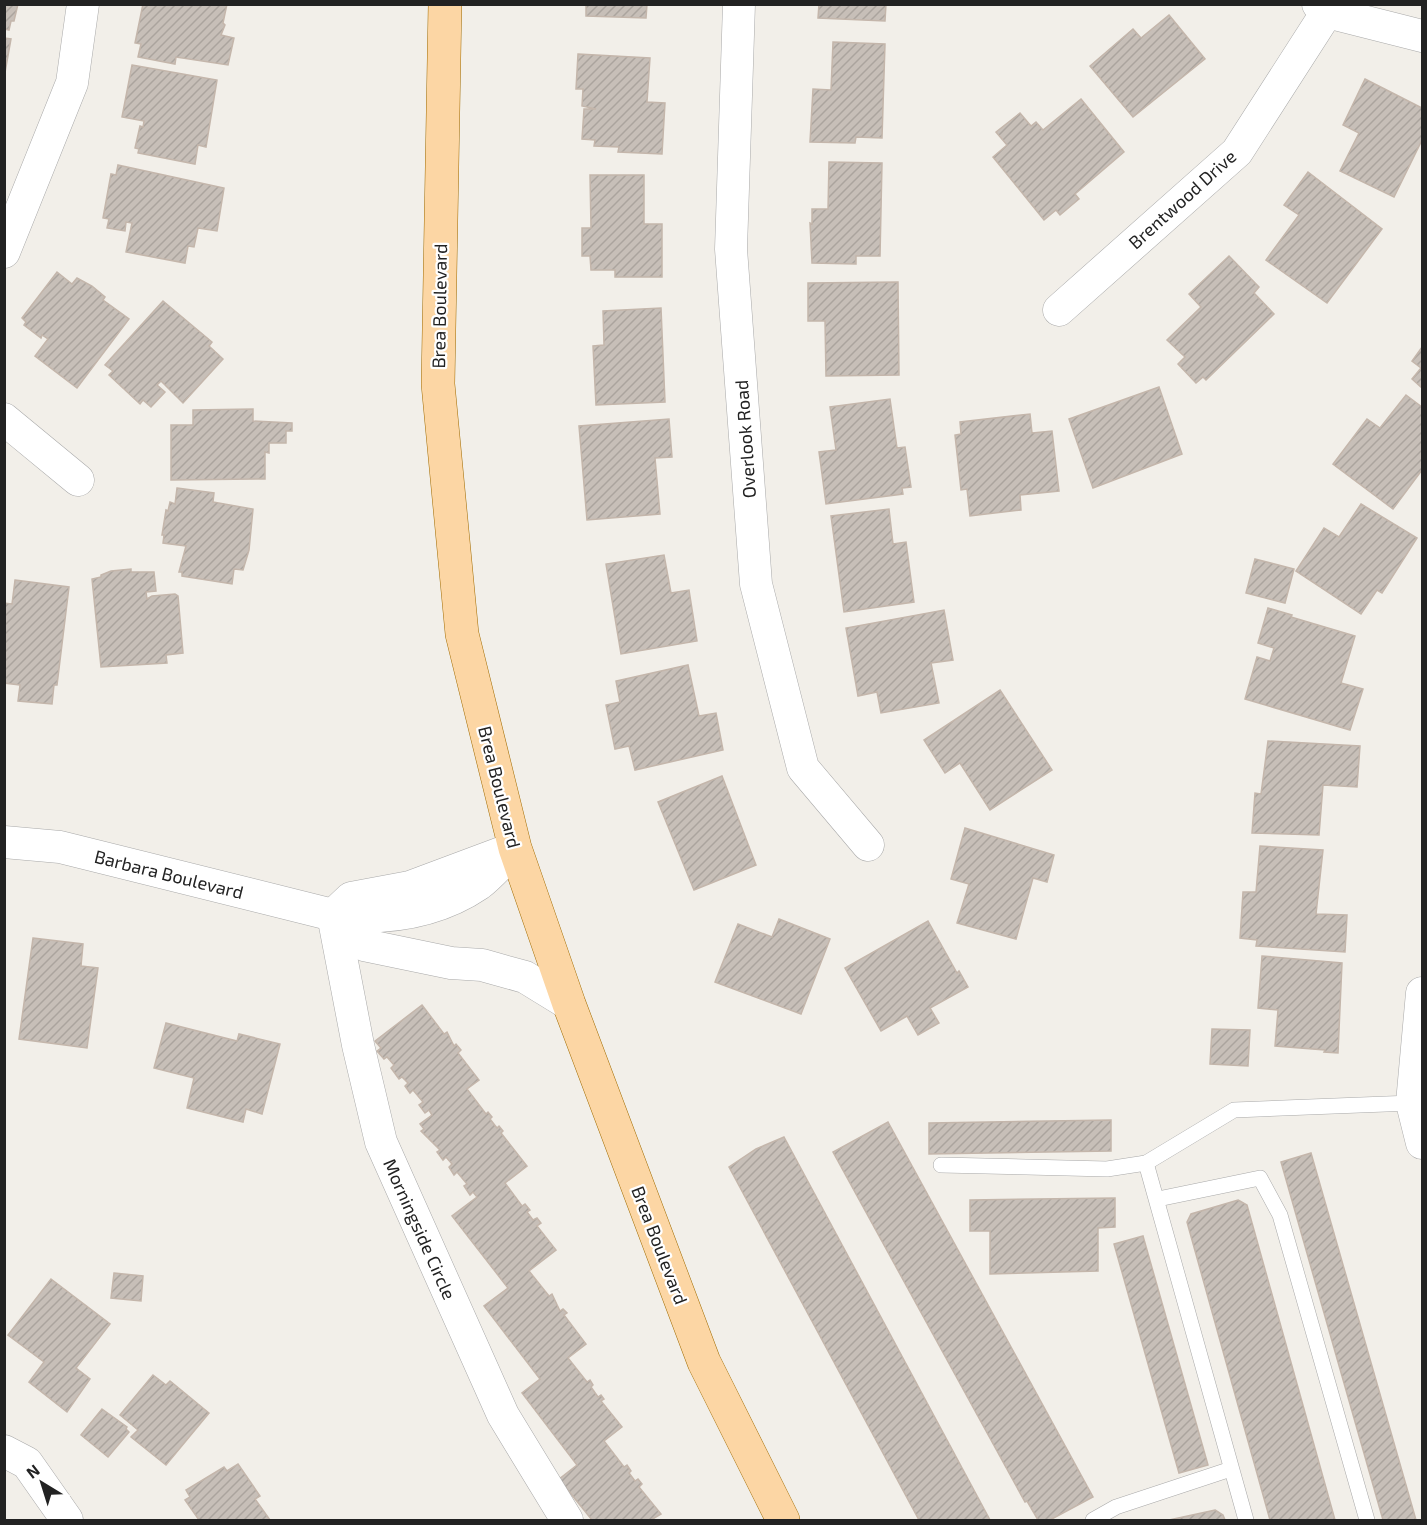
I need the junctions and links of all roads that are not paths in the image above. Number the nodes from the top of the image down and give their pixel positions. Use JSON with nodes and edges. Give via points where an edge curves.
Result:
{"nodes":[{"id":1,"x":83,"y":4,"type":"edge"},
{"id":2,"x":445,"y":4,"type":"edge"},
{"id":3,"x":739,"y":4,"type":"edge"},
{"id":4,"x":1322,"y":8,"type":"edge"},
{"id":5,"x":1422,"y":36,"type":"edge"},
{"id":6,"x":4,"y":252,"type":"edge"},
{"id":7,"x":1059,"y":310,"type":"dead end"},
{"id":8,"x":4,"y":419,"type":"edge"},
{"id":9,"x":78,"y":480,"type":"dead end"},
{"id":10,"x":4,"y":842,"type":"edge"},
{"id":11,"x":868,"y":845,"type":"dead end"},
{"id":12,"x":515,"y":848,"type":"junction"},
{"id":13,"x":333,"y":915,"type":"junction"},
{"id":14,"x":1422,"y":993,"type":"edge"},
{"id":15,"x":569,"y":1004,"type":"junction"},
{"id":16,"x":1412,"y":1103,"type":"junction"},
{"id":17,"x":1422,"y":1143,"type":"edge"},
{"id":18,"x":1146,"y":1163,"type":"junction"},
{"id":19,"x":941,"y":1165,"type":"dead end"},
{"id":20,"x":1158,"y":1199,"type":"junction"},
{"id":21,"x":4,"y":1451,"type":"edge"},
{"id":22,"x":1231,"y":1469,"type":"junction"},
{"id":23,"x":67,"y":1521,"type":"edge"},
{"id":24,"x":567,"y":1521,"type":"edge"},
{"id":25,"x":783,"y":1521,"type":"edge"},
{"id":26,"x":1093,"y":1521,"type":"edge"},
{"id":27,"x":1245,"y":1521,"type":"edge"},
{"id":28,"x":1367,"y":1521,"type":"edge"}],
"edges":[{"from":1,"to":6,"type":"street","via":[[72,83]]},
{"from":2,"to":12,"type":"main road","name":"Brea Boulevard","via":[[438,384],[462,634]]},
{"from":3,"to":11,"type":"street","name":"Overlook Road","via":[[731,249],[756,584],[804,768]]},
{"from":4,"to":5,"type":"street"},
{"from":4,"to":7,"type":"street","name":"Brentwood Drive","via":[[1237,152]]},
{"from":8,"to":9,"type":"street"},
{"from":10,"to":13,"type":"street","name":"Barbara Boulevard","via":[[60,847]]},
{"from":12,"to":13,"type":"street","name":"Barbara Boulevard","via":[[480,883],[453,899],[406,915]]},
{"from":12,"to":15,"type":"main road","name":"Brea Boulevard"},
{"from":13,"to":15,"type":"street","via":[[364,945],[451,963],[482,965],[525,977]]},
{"from":13,"to":24,"type":"street","name":"Morningside Circle","via":[[381,1142],[503,1415]]},
{"from":14,"to":16,"type":"street"},
{"from":15,"to":25,"type":"main road","name":"Brea Boulevard","via":[[704,1362]]},
{"from":16,"to":17,"type":"street"},
{"from":16,"to":18,"type":"lane","via":[[1234,1110]]},
{"from":18,"to":19,"type":"lane","via":[[1107,1169]]},
{"from":18,"to":20,"type":"lane"},
{"from":20,"to":22,"type":"lane"},
{"from":20,"to":28,"type":"lane","via":[[1260,1178],[1280,1215]]},
{"from":21,"to":23,"type":"street","via":[[27,1463]]},
{"from":22,"to":26,"type":"lane","via":[[1116,1507]]},
{"from":22,"to":27,"type":"lane"}]}
